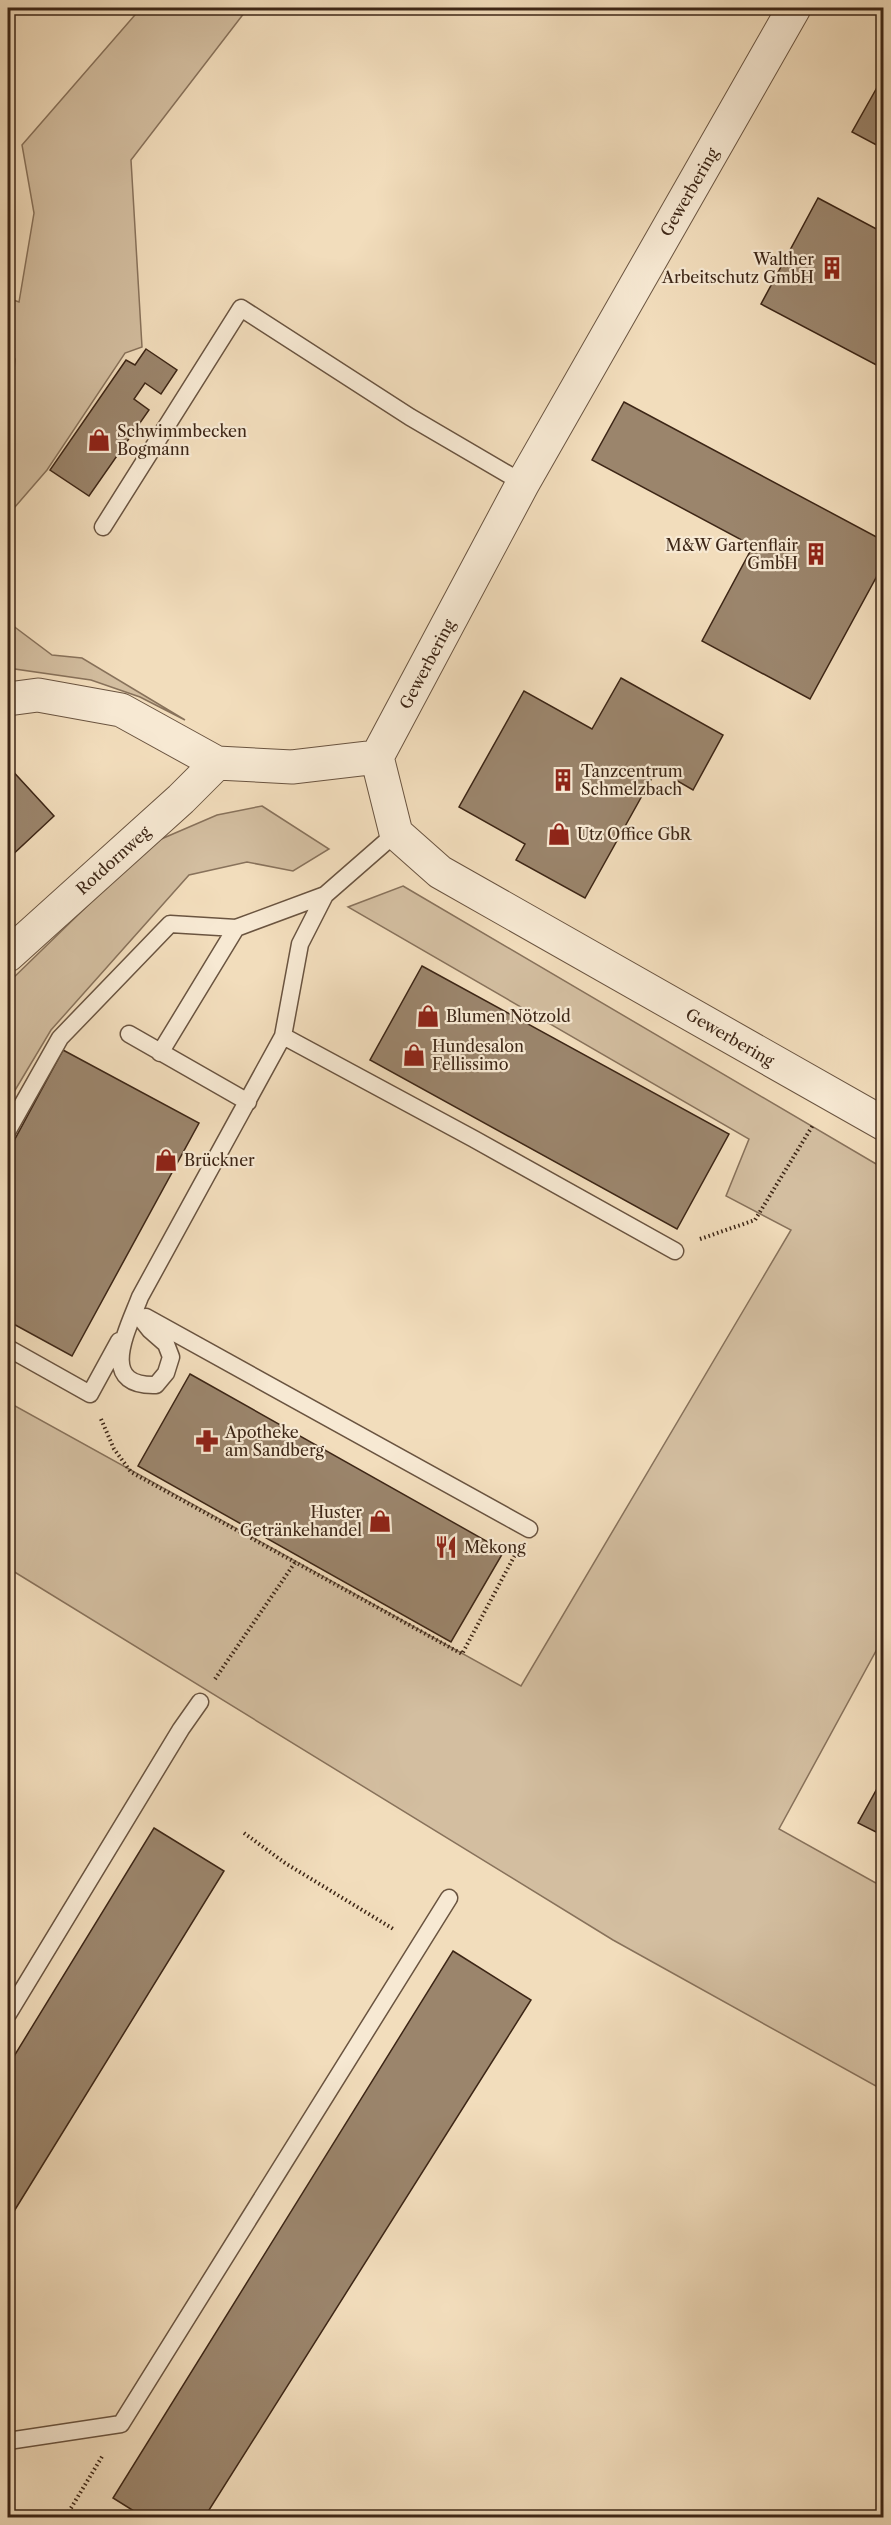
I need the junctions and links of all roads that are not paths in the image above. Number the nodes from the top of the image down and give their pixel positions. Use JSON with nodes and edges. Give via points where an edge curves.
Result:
{"nodes":[{"id":1,"x":794,"y":8,"type":"edge"},
{"id":2,"x":523,"y":483,"type":"junction"},
{"id":3,"x":103,"y":527,"type":"dead end"},
{"id":4,"x":8,"y":699,"type":"edge"},
{"id":5,"x":377,"y":758,"type":"junction"},
{"id":6,"x":217,"y":763,"type":"junction"},
{"id":7,"x":396,"y":833,"type":"junction"},
{"id":8,"x":325,"y":895,"type":"junction"},
{"id":9,"x":236,"y":928,"type":"junction"},
{"id":10,"x":8,"y":955,"type":"edge"},
{"id":11,"x":129,"y":1035,"type":"dead end"},
{"id":12,"x":283,"y":1036,"type":"junction"},
{"id":13,"x":160,"y":1053,"type":"junction"},
{"id":14,"x":248,"y":1102,"type":"junction"},
{"id":15,"x":884,"y":1124,"type":"edge"},
{"id":16,"x":8,"y":1130,"type":"edge"},
{"id":17,"x":675,"y":1251,"type":"road end"},
{"id":18,"x":135,"y":1311,"type":"junction"},
{"id":19,"x":8,"y":1348,"type":"edge"},
{"id":20,"x":529,"y":1529,"type":"road end"},
{"id":21,"x":200,"y":1702,"type":"road end"},
{"id":22,"x":449,"y":1898,"type":"dead end"},
{"id":23,"x":8,"y":2014,"type":"edge"},
{"id":24,"x":8,"y":2441,"type":"edge"}],
"edges":[{"from":1,"to":2,"type":"street","name":"Gewerbering"},
{"from":2,"to":3,"type":"lane","via":[[410,417],[241,308]]},
{"from":2,"to":5,"type":"street","name":"Gewerbering"},
{"from":4,"to":6,"type":"street","via":[[38,695],[121,710]]},
{"from":5,"to":6,"type":"street","via":[[292,767]]},
{"from":5,"to":7,"type":"street"},
{"from":6,"to":10,"type":"street","name":"Rotdornweg"},
{"from":7,"to":8,"type":"lane"},
{"from":7,"to":15,"type":"street","name":"Gewerbering","via":[[440,872]]},
{"from":8,"to":9,"type":"lane"},
{"from":8,"to":12,"type":"lane","via":[[300,944]]},
{"from":9,"to":13,"type":"lane"},
{"from":9,"to":16,"type":"lane","via":[[170,924],[60,1038]]},
{"from":11,"to":13,"type":"lane"},
{"from":12,"to":14,"type":"lane"},
{"from":12,"to":17,"type":"lane"},
{"from":13,"to":14,"type":"lane"},
{"from":14,"to":18,"type":"lane"},
{"from":18,"to":19,"type":"lane","via":[[90,1394]]},
{"from":18,"to":20,"type":"lane"},
{"from":21,"to":23,"type":"lane"},
{"from":22,"to":24,"type":"lane","via":[[122,2424]]}]}
